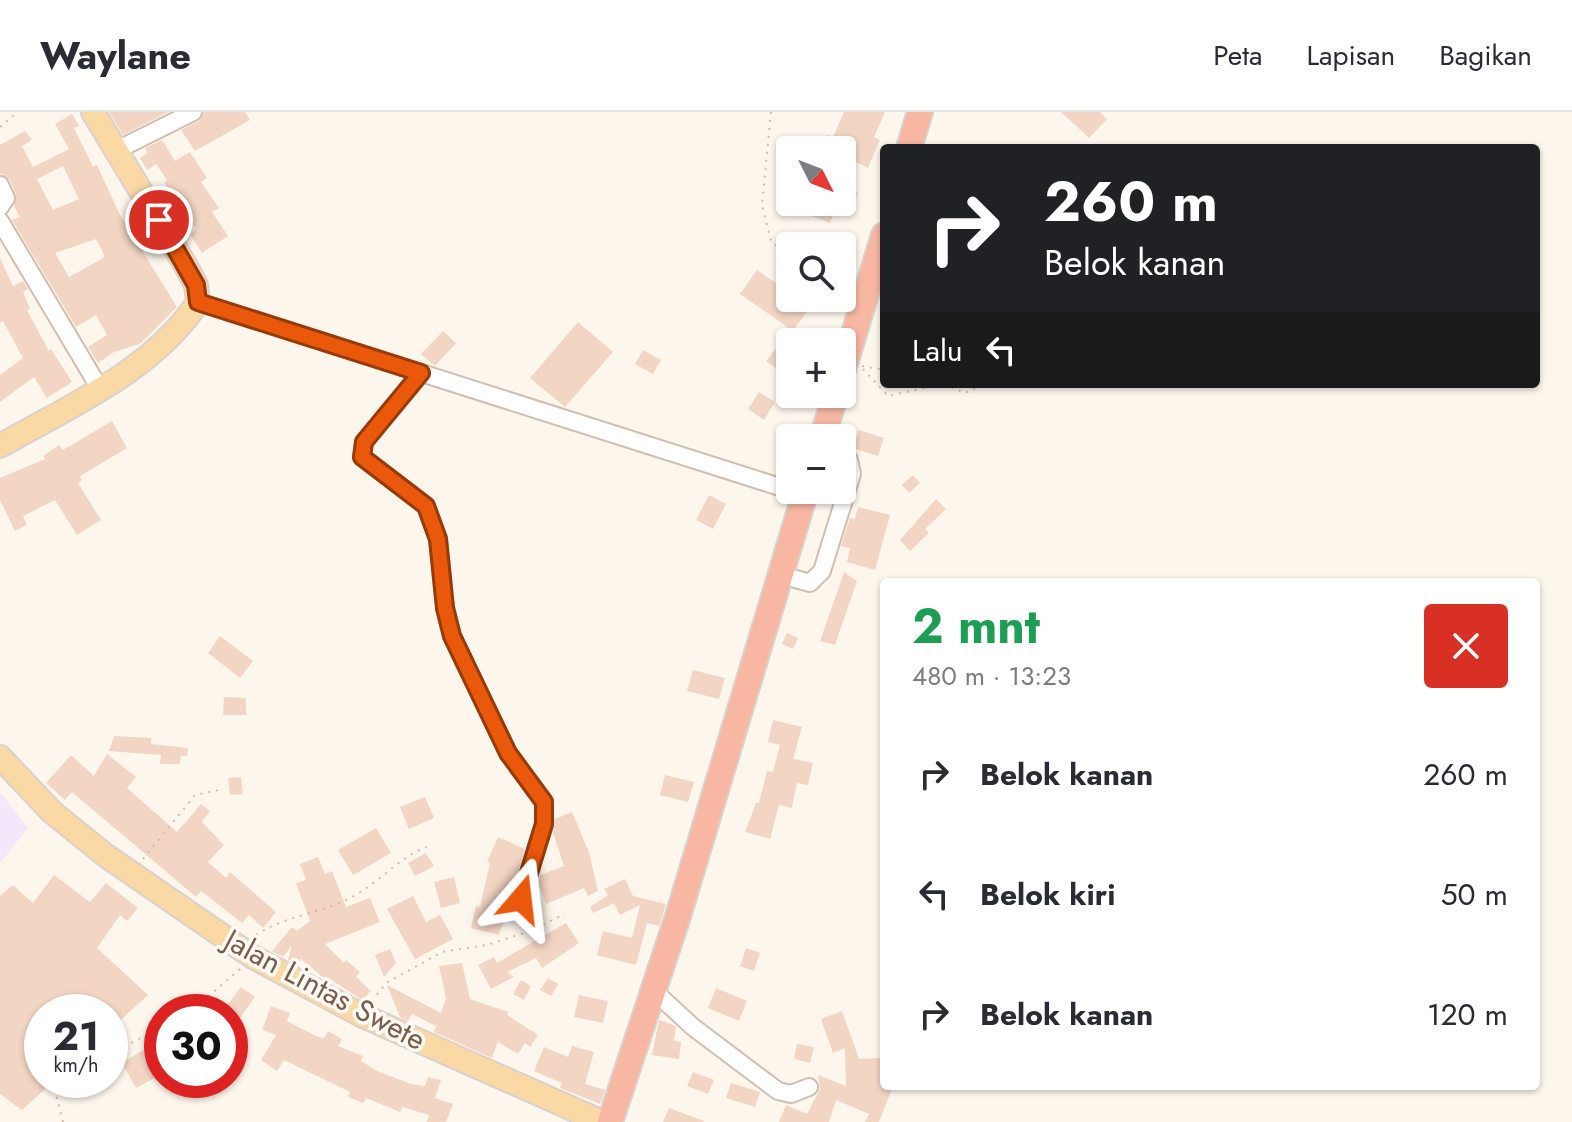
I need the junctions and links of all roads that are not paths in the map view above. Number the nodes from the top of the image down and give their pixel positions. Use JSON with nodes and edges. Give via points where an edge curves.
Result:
{"nodes":[{"id":1,"x":93,"y":112,"type":"edge"},
{"id":2,"x":193,"y":112,"type":"edge"},
{"id":3,"x":920,"y":112,"type":"edge"},
{"id":4,"x":910,"y":144,"type":"edge"},
{"id":5,"x":117,"y":150,"type":"junction"},
{"id":6,"x":0,"y":185,"type":"edge"},
{"id":7,"x":0,"y":207,"type":"edge"},
{"id":8,"x":0,"y":221,"type":"edge"},
{"id":9,"x":880,"y":251,"type":"edge"},
{"id":10,"x":198,"y":302,"type":"junction"},
{"id":11,"x":856,"y":349,"type":"edge"},
{"id":12,"x":421,"y":373,"type":"junction"},
{"id":13,"x":100,"y":389,"type":"junction"},
{"id":14,"x":0,"y":446,"type":"edge"},
{"id":15,"x":776,"y":483,"type":"edge"},
{"id":16,"x":802,"y":504,"type":"edge"},
{"id":17,"x":843,"y":504,"type":"edge"},
{"id":18,"x":781,"y":575,"type":"junction"},
{"id":19,"x":0,"y":757,"type":"edge"},
{"id":20,"x":521,"y":899,"type":"dead end"},
{"id":21,"x":655,"y":992,"type":"junction"},
{"id":22,"x":809,"y":1087,"type":"dead end"},
{"id":23,"x":602,"y":1122,"type":"edge"},
{"id":24,"x":610,"y":1122,"type":"edge"}],
"edges":[{"from":1,"to":5,"type":"main road"},
{"from":2,"to":5,"type":"street"},
{"from":3,"to":4,"type":"highway"},
{"from":5,"to":10,"type":"main road","via":[[186,266]]},
{"from":6,"to":7,"type":"street","via":[[6,198]]},
{"from":8,"to":13,"type":"street"},
{"from":9,"to":11,"type":"highway"},
{"from":10,"to":12,"type":"street"},
{"from":10,"to":13,"type":"main road","via":[[174,333]]},
{"from":12,"to":15,"type":"street"},
{"from":12,"to":20,"type":"street","via":[[364,442],[362,457],[426,506],[438,539],[452,636],[508,753],[544,802],[544,824]]},
{"from":13,"to":14,"type":"main road"},
{"from":16,"to":18,"type":"highway"},
{"from":17,"to":18,"type":"street","via":[[822,571],[810,583]]},
{"from":18,"to":21,"type":"highway"},
{"from":19,"to":23,"type":"main road","name":"Jalan Lintas Swete","via":[[52,812],[246,952],[361,1015]]},
{"from":21,"to":22,"type":"street","via":[[778,1091],[791,1094]]},
{"from":21,"to":24,"type":"highway"}]}
